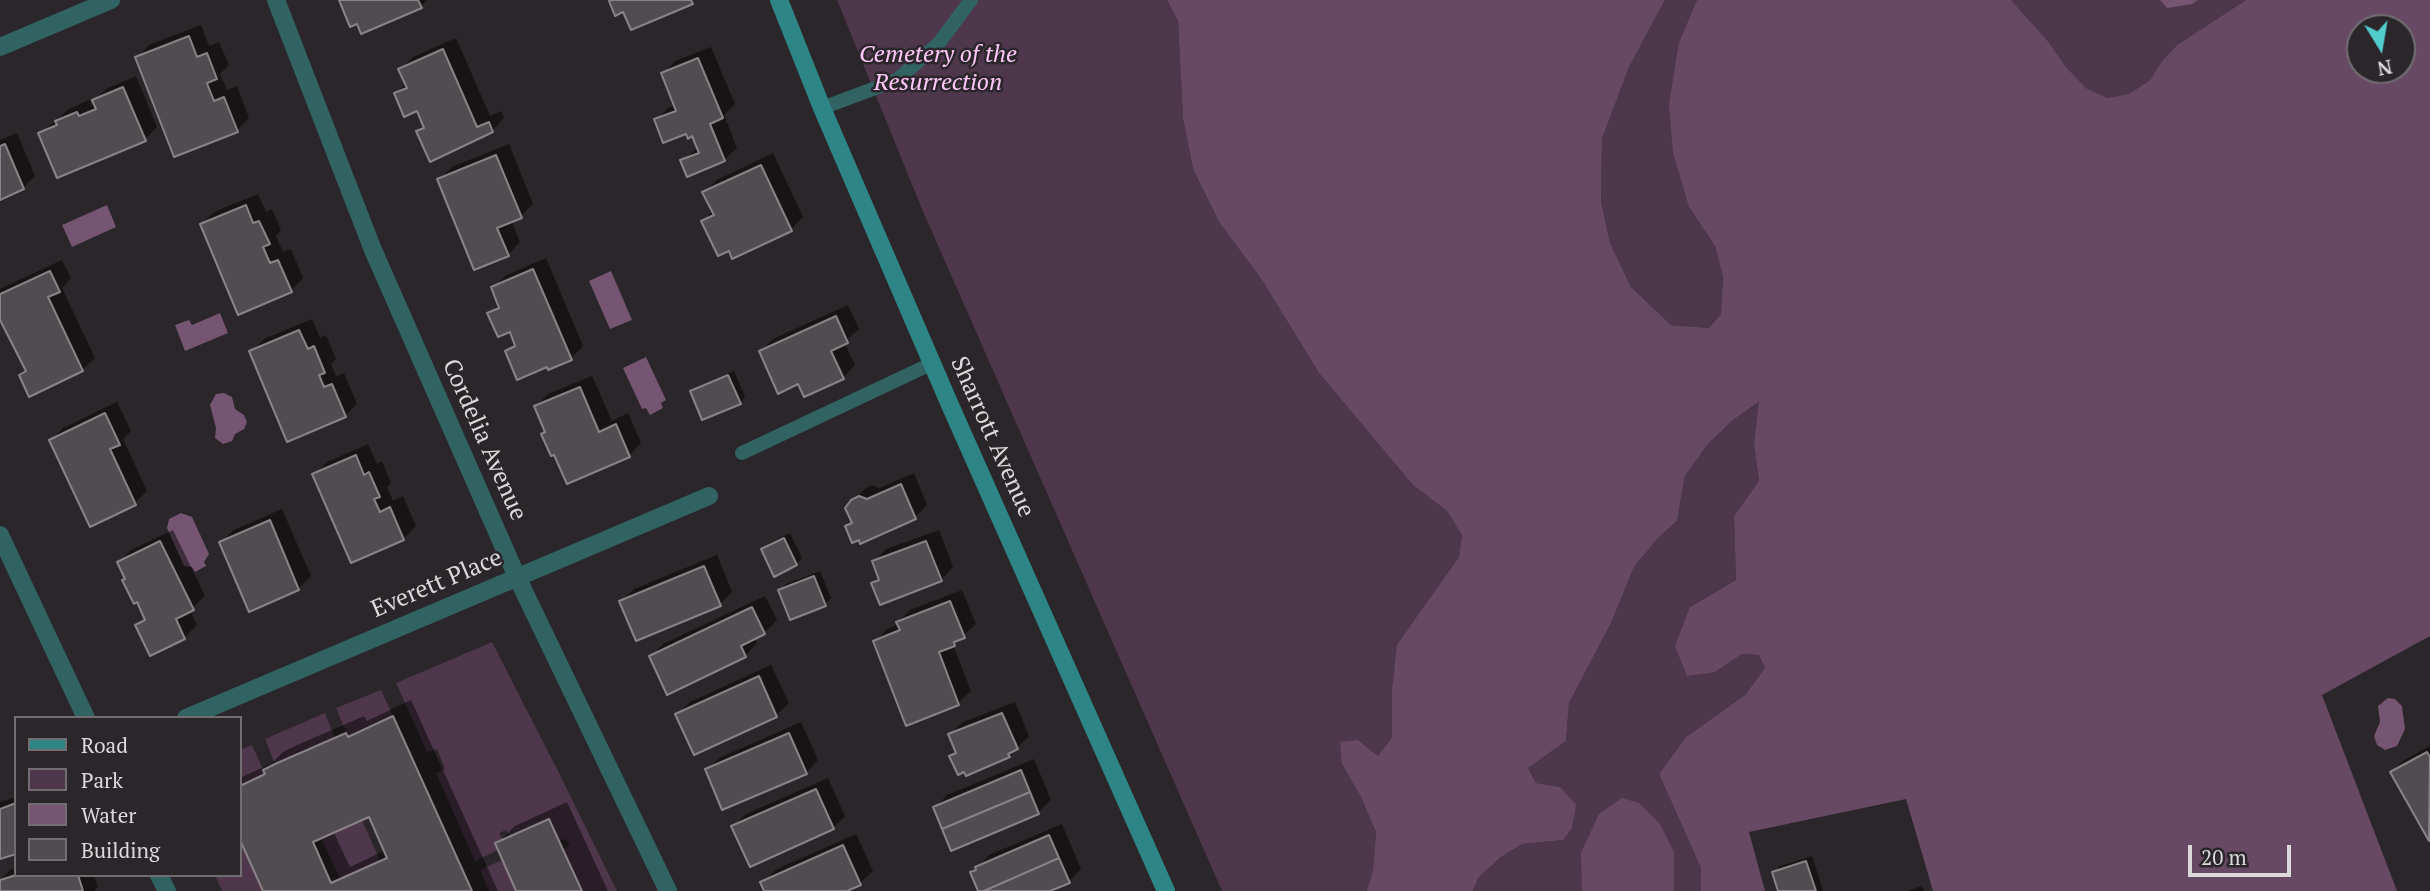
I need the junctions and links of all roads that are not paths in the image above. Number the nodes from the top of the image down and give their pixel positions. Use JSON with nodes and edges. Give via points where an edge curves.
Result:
{"nodes":[{"id":1,"x":111,"y":0,"type":"edge"},
{"id":2,"x":276,"y":0,"type":"edge"},
{"id":3,"x":779,"y":0,"type":"edge"},
{"id":4,"x":971,"y":0,"type":"edge"},
{"id":5,"x":0,"y":47,"type":"edge"},
{"id":6,"x":822,"y":108,"type":"junction"},
{"id":7,"x":933,"y":363,"type":"junction"},
{"id":8,"x":742,"y":453,"type":"dead end"},
{"id":9,"x":709,"y":496,"type":"dead end"},
{"id":10,"x":0,"y":534,"type":"edge"},
{"id":11,"x":517,"y":577,"type":"junction"},
{"id":12,"x":85,"y":716,"type":"edge"},
{"id":13,"x":191,"y":716,"type":"edge"},
{"id":14,"x":668,"y":891,"type":"edge"},
{"id":15,"x":1166,"y":891,"type":"edge"}],
"edges":[{"from":1,"to":5,"type":"street"},
{"from":2,"to":11,"type":"street","name":"Cordelia Avenue","via":[[373,250]]},
{"from":3,"to":6,"type":"street","name":"Sharrott Avenue"},
{"from":4,"to":6,"type":"lane","via":[[939,43],[897,80]]},
{"from":6,"to":7,"type":"street","name":"Sharrott Avenue"},
{"from":7,"to":8,"type":"lane"},
{"from":7,"to":15,"type":"street","name":"Sharrott Avenue"},
{"from":9,"to":11,"type":"street","name":"Everett Place"},
{"from":10,"to":12,"type":"street"},
{"from":11,"to":13,"type":"street","name":"Everett Place"},
{"from":11,"to":14,"type":"street","name":"Cordelia Avenue"}]}
